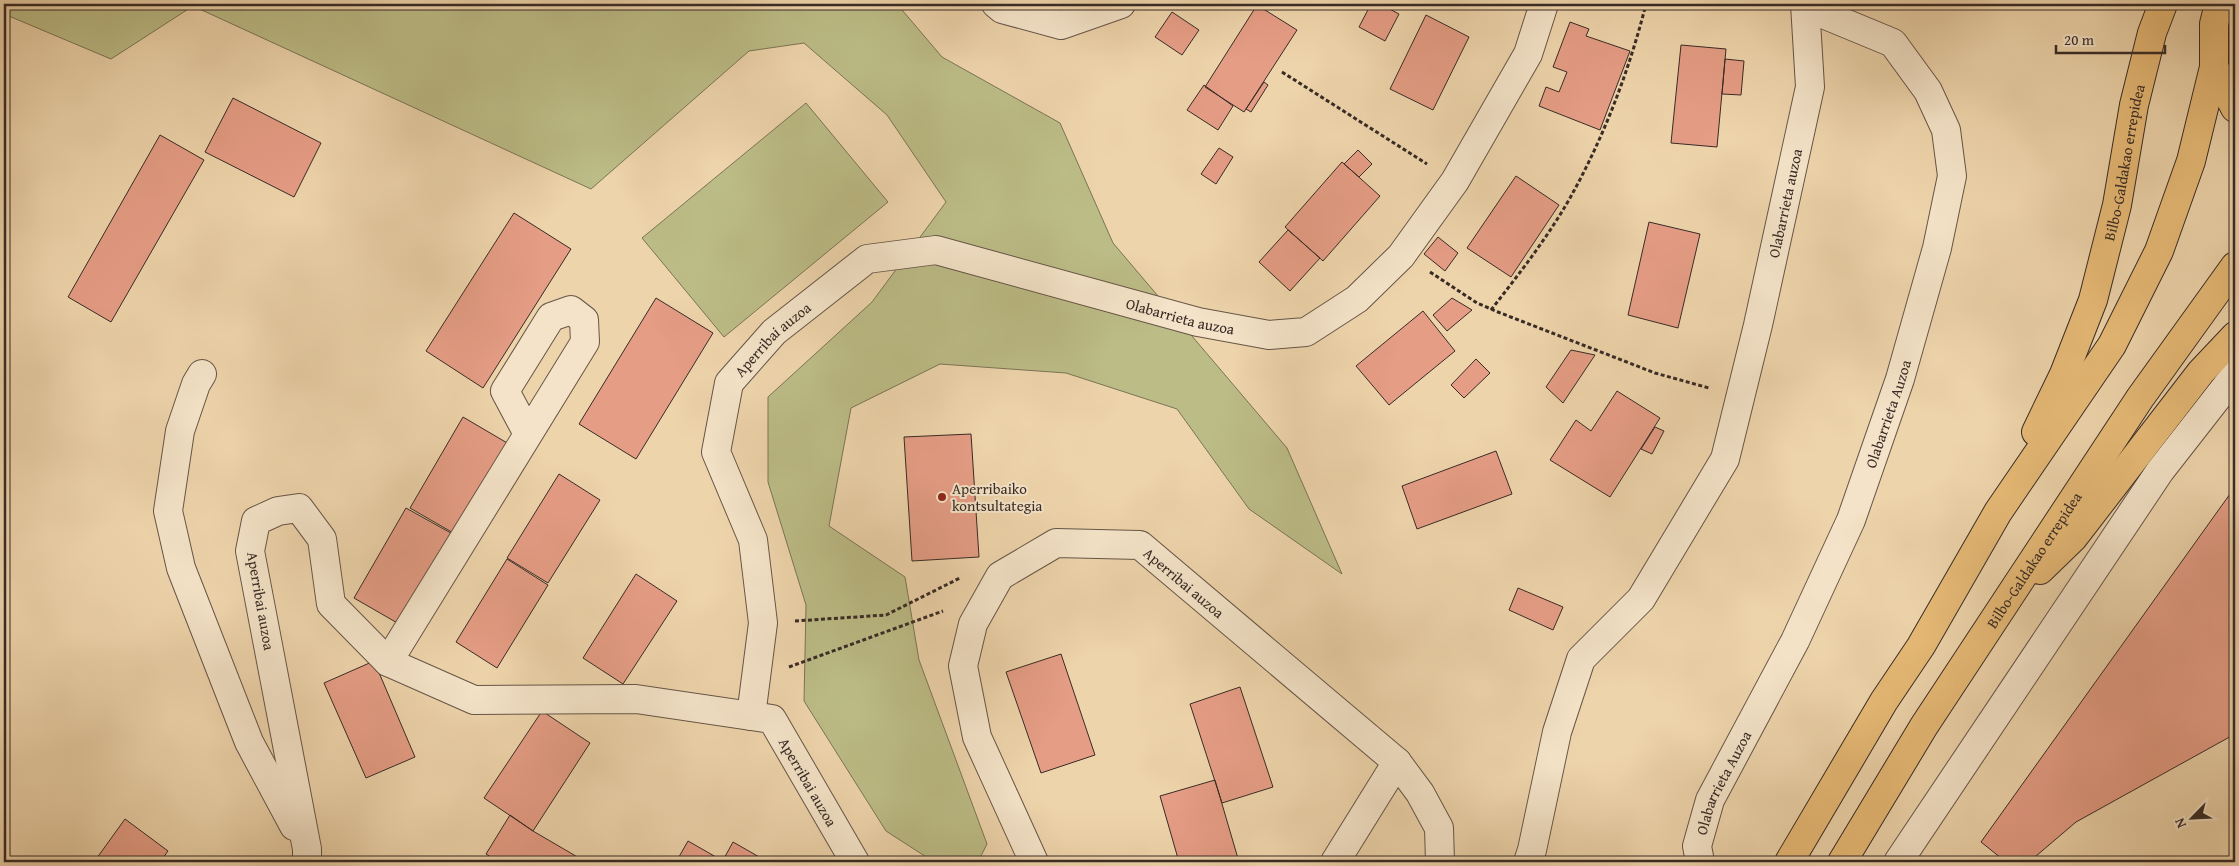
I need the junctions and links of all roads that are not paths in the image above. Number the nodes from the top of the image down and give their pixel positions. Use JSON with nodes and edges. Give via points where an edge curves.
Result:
{"nodes":[{"id":1,"x":996,"y":4,"type":"edge"},
{"id":2,"x":1121,"y":4,"type":"edge"},
{"id":3,"x":1544,"y":4,"type":"edge"},
{"id":4,"x":2163,"y":4,"type":"edge"},
{"id":5,"x":2218,"y":4,"type":"edge"},
{"id":6,"x":1806,"y":5,"type":"edge"},
{"id":7,"x":2214,"y":67,"type":"junction"},
{"id":8,"x":2235,"y":108,"type":"edge"},
{"id":9,"x":936,"y":250,"type":"joint"},
{"id":10,"x":2235,"y":266,"type":"edge"},
{"id":11,"x":2235,"y":336,"type":"edge"},
{"id":12,"x":202,"y":374,"type":"dead end"},
{"id":13,"x":2235,"y":375,"type":"edge"},
{"id":14,"x":528,"y":434,"type":"dead end"},
{"id":15,"x":1998,"y":512,"type":"junction"},
{"id":16,"x":2004,"y":604,"type":"junction"},
{"id":17,"x":388,"y":662,"type":"junction"},
{"id":18,"x":751,"y":716,"type":"junction"},
{"id":19,"x":1397,"y":762,"type":"junction"},
{"id":20,"x":307,"y":856,"type":"edge"},
{"id":21,"x":856,"y":862,"type":"edge"},
{"id":22,"x":1034,"y":862,"type":"edge"},
{"id":23,"x":1335,"y":862,"type":"edge"},
{"id":24,"x":1440,"y":862,"type":"edge"},
{"id":25,"x":1528,"y":862,"type":"edge"},
{"id":26,"x":1700,"y":862,"type":"edge"},
{"id":27,"x":1789,"y":862,"type":"edge"},
{"id":28,"x":1842,"y":862,"type":"edge"},
{"id":29,"x":1898,"y":862,"type":"edge"}],
"edges":[{"from":1,"to":2,"type":"street","via":[[1002,9],[1061,25]]},
{"from":3,"to":9,"type":"street","name":"Olabarrieta auzoa","via":[[1528,54],[1455,181],[1404,253],[1357,299],[1306,332],[1269,335],[1198,322]]},
{"from":4,"to":15,"type":"highway","name":"Bilbo-Galdakao errepidea","via":[[2136,96],[2116,205],[2093,300],[2064,374]]},
{"from":5,"to":7,"type":"highway","name":"Bilbo-Galdakao errepidea","via":[[2214,24]]},
{"from":6,"to":25,"type":"street","name":"Olabarrieta auzoa","via":[[1810,87],[1725,459],[1642,599],[1581,658],[1558,732]]},
{"from":6,"to":26,"type":"street","name":"Olabarrieta Auzoa","via":[[1893,43],[1928,91],[1946,130],[1952,176],[1937,248],[1900,379],[1851,520],[1794,641],[1710,800],[1696,846]]},
{"from":7,"to":8,"type":"highway","name":"Bilbo-Galdakao errepidea"},
{"from":7,"to":15,"type":"highway","name":"Bilbo-Galdakao errepidea","via":[[2191,160],[2159,251],[2112,345]]},
{"from":9,"to":18,"type":"street","name":"Aperribai auzoa","via":[[867,259],[774,332],[729,383],[716,452],[753,540],[763,623]]},
{"from":10,"to":16,"type":"highway","name":"Bilbo-Galdakao errepidea","via":[[2140,398]]},
{"from":11,"to":16,"type":"highway","via":[[2201,372],[2072,538]]},
{"from":12,"to":20,"type":"street","name":"Aperribai auzoa","via":[[180,432],[168,511],[181,568],[249,742]]},
{"from":13,"to":29,"type":"street","via":[[2160,471]]},
{"from":14,"to":17,"type":"street"},
{"from":15,"to":27,"type":"highway","name":"Bilbo-Galdakao errepidea"},
{"from":16,"to":28,"type":"highway","name":"Bilbo-Galdakao errepidea","via":[[1924,726]]},
{"from":17,"to":18,"type":"street","name":"Aperribai auzoa","via":[[474,700],[636,699]]},
{"from":17,"to":20,"type":"street","name":"Aperribai auzoa","via":[[331,604],[322,540],[299,508],[278,511],[256,521],[250,551]]},
{"from":18,"to":21,"type":"street","name":"Aperribai auzoa","via":[[772,719]]},
{"from":19,"to":22,"type":"street","name":"Aperribai auzoa","via":[[1140,544],[1056,543],[1000,576],[973,624],[963,666],[977,737]]},
{"from":19,"to":23,"type":"street"},
{"from":19,"to":24,"type":"street","name":"Aperribai auzoa","via":[[1420,793],[1439,828]]}]}
